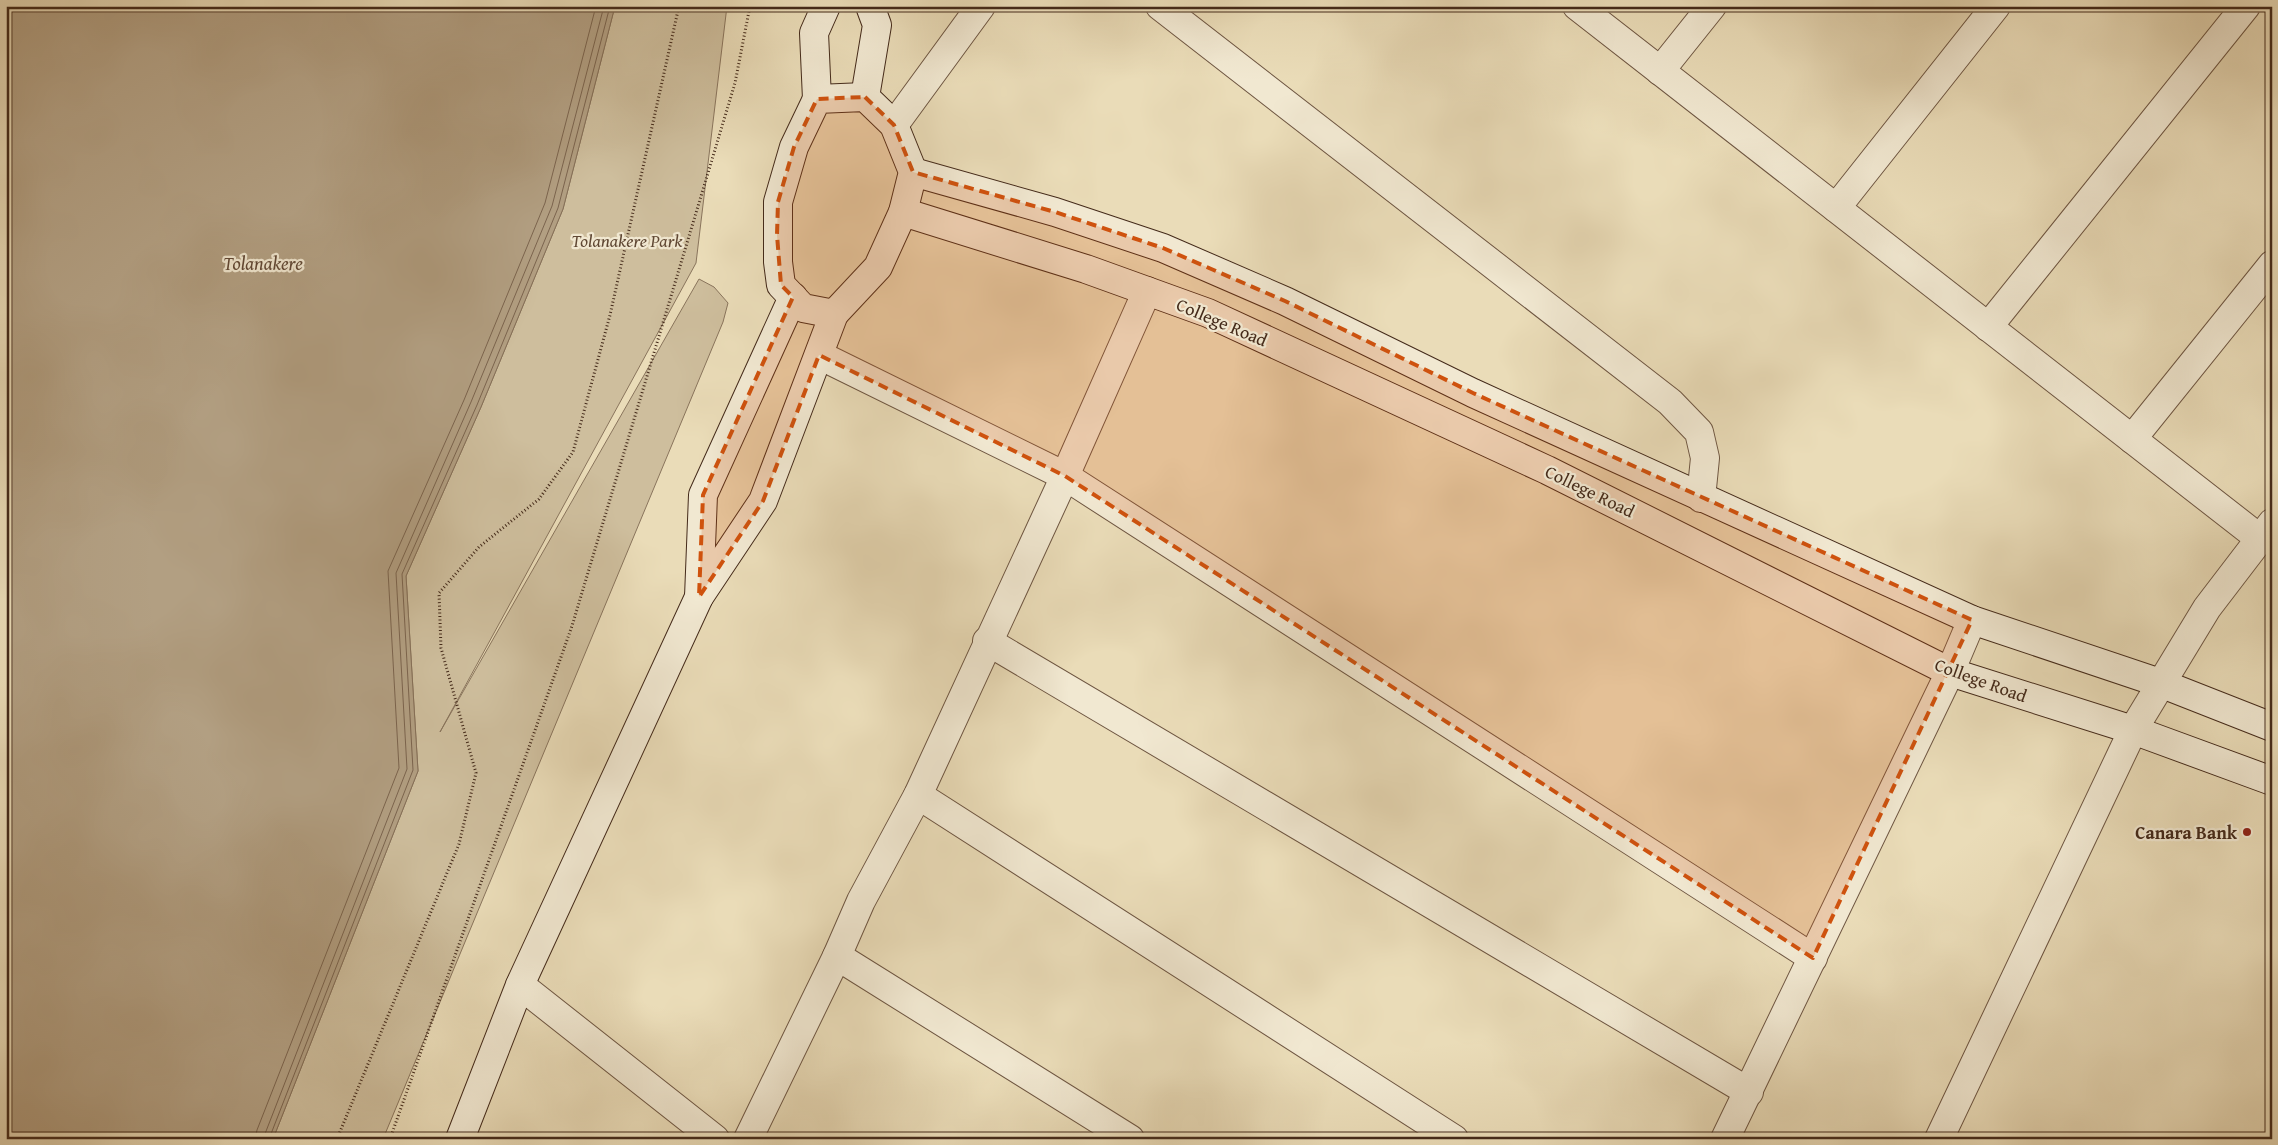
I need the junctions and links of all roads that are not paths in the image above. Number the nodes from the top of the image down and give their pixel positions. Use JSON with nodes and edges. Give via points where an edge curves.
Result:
{"nodes":[{"id":1,"x":826,"y":6,"type":"edge"},
{"id":2,"x":870,"y":6,"type":"edge"},
{"id":3,"x":982,"y":6,"type":"edge"},
{"id":4,"x":1160,"y":6,"type":"edge"},
{"id":5,"x":1577,"y":6,"type":"edge"},
{"id":6,"x":1712,"y":6,"type":"edge"},
{"id":7,"x":1996,"y":6,"type":"edge"},
{"id":8,"x":2246,"y":6,"type":"edge"},
{"id":9,"x":1660,"y":71,"type":"junction"},
{"id":10,"x":865,"y":97,"type":"junction"},
{"id":11,"x":817,"y":99,"type":"junction"},
{"id":12,"x":894,"y":125,"type":"junction"},
{"id":13,"x":913,"y":172,"type":"junction"},
{"id":14,"x":1836,"y":208,"type":"junction"},
{"id":15,"x":903,"y":212,"type":"junction"},
{"id":16,"x":2272,"y":265,"type":"edge"},
{"id":17,"x":1147,"y":291,"type":"junction"},
{"id":18,"x":793,"y":297,"type":"junction"},
{"id":19,"x":834,"y":314,"type":"junction"},
{"id":20,"x":1988,"y":327,"type":"junction"},
{"id":21,"x":818,"y":355,"type":"junction"},
{"id":22,"x":2132,"y":439,"type":"junction"},
{"id":23,"x":1065,"y":476,"type":"junction"},
{"id":24,"x":1701,"y":498,"type":"junction"},
{"id":25,"x":2265,"y":530,"type":"edge"},
{"id":26,"x":698,"y":597,"type":"junction"},
{"id":27,"x":1972,"y":620,"type":"junction"},
{"id":28,"x":987,"y":641,"type":"junction"},
{"id":29,"x":1950,"y":672,"type":"junction"},
{"id":30,"x":2160,"y":683,"type":"junction"},
{"id":31,"x":2272,"y":727,"type":"edge"},
{"id":32,"x":2133,"y":730,"type":"junction"},
{"id":33,"x":2272,"y":781,"type":"edge"},
{"id":34,"x":918,"y":795,"type":"junction"},
{"id":35,"x":838,"y":956,"type":"junction"},
{"id":36,"x":1813,"y":958,"type":"junction"},
{"id":37,"x":520,"y":985,"type":"junction"},
{"id":38,"x":1749,"y":1092,"type":"junction"},
{"id":39,"x":1440,"y":1135,"type":"edge"},
{"id":40,"x":460,"y":1139,"type":"edge"},
{"id":41,"x":715,"y":1139,"type":"edge"},
{"id":42,"x":748,"y":1139,"type":"edge"},
{"id":43,"x":1130,"y":1139,"type":"edge"},
{"id":44,"x":1725,"y":1139,"type":"edge"},
{"id":45,"x":1939,"y":1139,"type":"edge"}],
"edges":[{"from":1,"to":11,"type":"street","via":[[814,33]]},
{"from":2,"to":10,"type":"street","via":[[877,25]]},
{"from":3,"to":12,"type":"street"},
{"from":4,"to":24,"type":"street","via":[[1670,402],[1699,432],[1705,458]]},
{"from":5,"to":9,"type":"street"},
{"from":6,"to":9,"type":"street"},
{"from":7,"to":14,"type":"street"},
{"from":8,"to":20,"type":"street"},
{"from":9,"to":14,"type":"street"},
{"from":10,"to":11,"type":"street"},
{"from":10,"to":12,"type":"street"},
{"from":11,"to":18,"type":"street","via":[[794,147],[778,202],[781,285]]},
{"from":12,"to":13,"type":"street"},
{"from":13,"to":15,"type":"street"},
{"from":13,"to":24,"type":"street","via":[[1055,212],[1163,248],[1285,300],[1473,393]]},
{"from":14,"to":20,"type":"street"},
{"from":15,"to":17,"type":"street","name":"College Road"},
{"from":15,"to":19,"type":"street","via":[[878,267]]},
{"from":16,"to":22,"type":"street"},
{"from":17,"to":23,"type":"street"},
{"from":17,"to":29,"type":"street","name":"College Road","via":[[1208,313],[1547,470]]},
{"from":18,"to":19,"type":"street","via":[[803,308]]},
{"from":18,"to":26,"type":"street","via":[[703,494]]},
{"from":19,"to":21,"type":"street"},
{"from":20,"to":22,"type":"street"},
{"from":21,"to":23,"type":"street"},
{"from":21,"to":26,"type":"street","via":[[763,501]]},
{"from":22,"to":25,"type":"street"},
{"from":23,"to":28,"type":"street"},
{"from":23,"to":36,"type":"street"},
{"from":24,"to":27,"type":"street"},
{"from":25,"to":30,"type":"street","via":[[2207,608]]},
{"from":26,"to":37,"type":"street"},
{"from":27,"to":29,"type":"street"},
{"from":27,"to":30,"type":"street"},
{"from":28,"to":34,"type":"street"},
{"from":28,"to":38,"type":"street"},
{"from":29,"to":32,"type":"street","name":"College Road"},
{"from":29,"to":36,"type":"street"},
{"from":30,"to":31,"type":"street"},
{"from":30,"to":32,"type":"street"},
{"from":32,"to":33,"type":"street","name":"College Road"},
{"from":32,"to":45,"type":"street"},
{"from":34,"to":35,"type":"street","via":[[861,901]]},
{"from":34,"to":39,"type":"street"},
{"from":35,"to":42,"type":"street"},
{"from":35,"to":43,"type":"street"},
{"from":36,"to":38,"type":"street"},
{"from":37,"to":40,"type":"street"},
{"from":37,"to":41,"type":"street"},
{"from":38,"to":44,"type":"street"}]}
